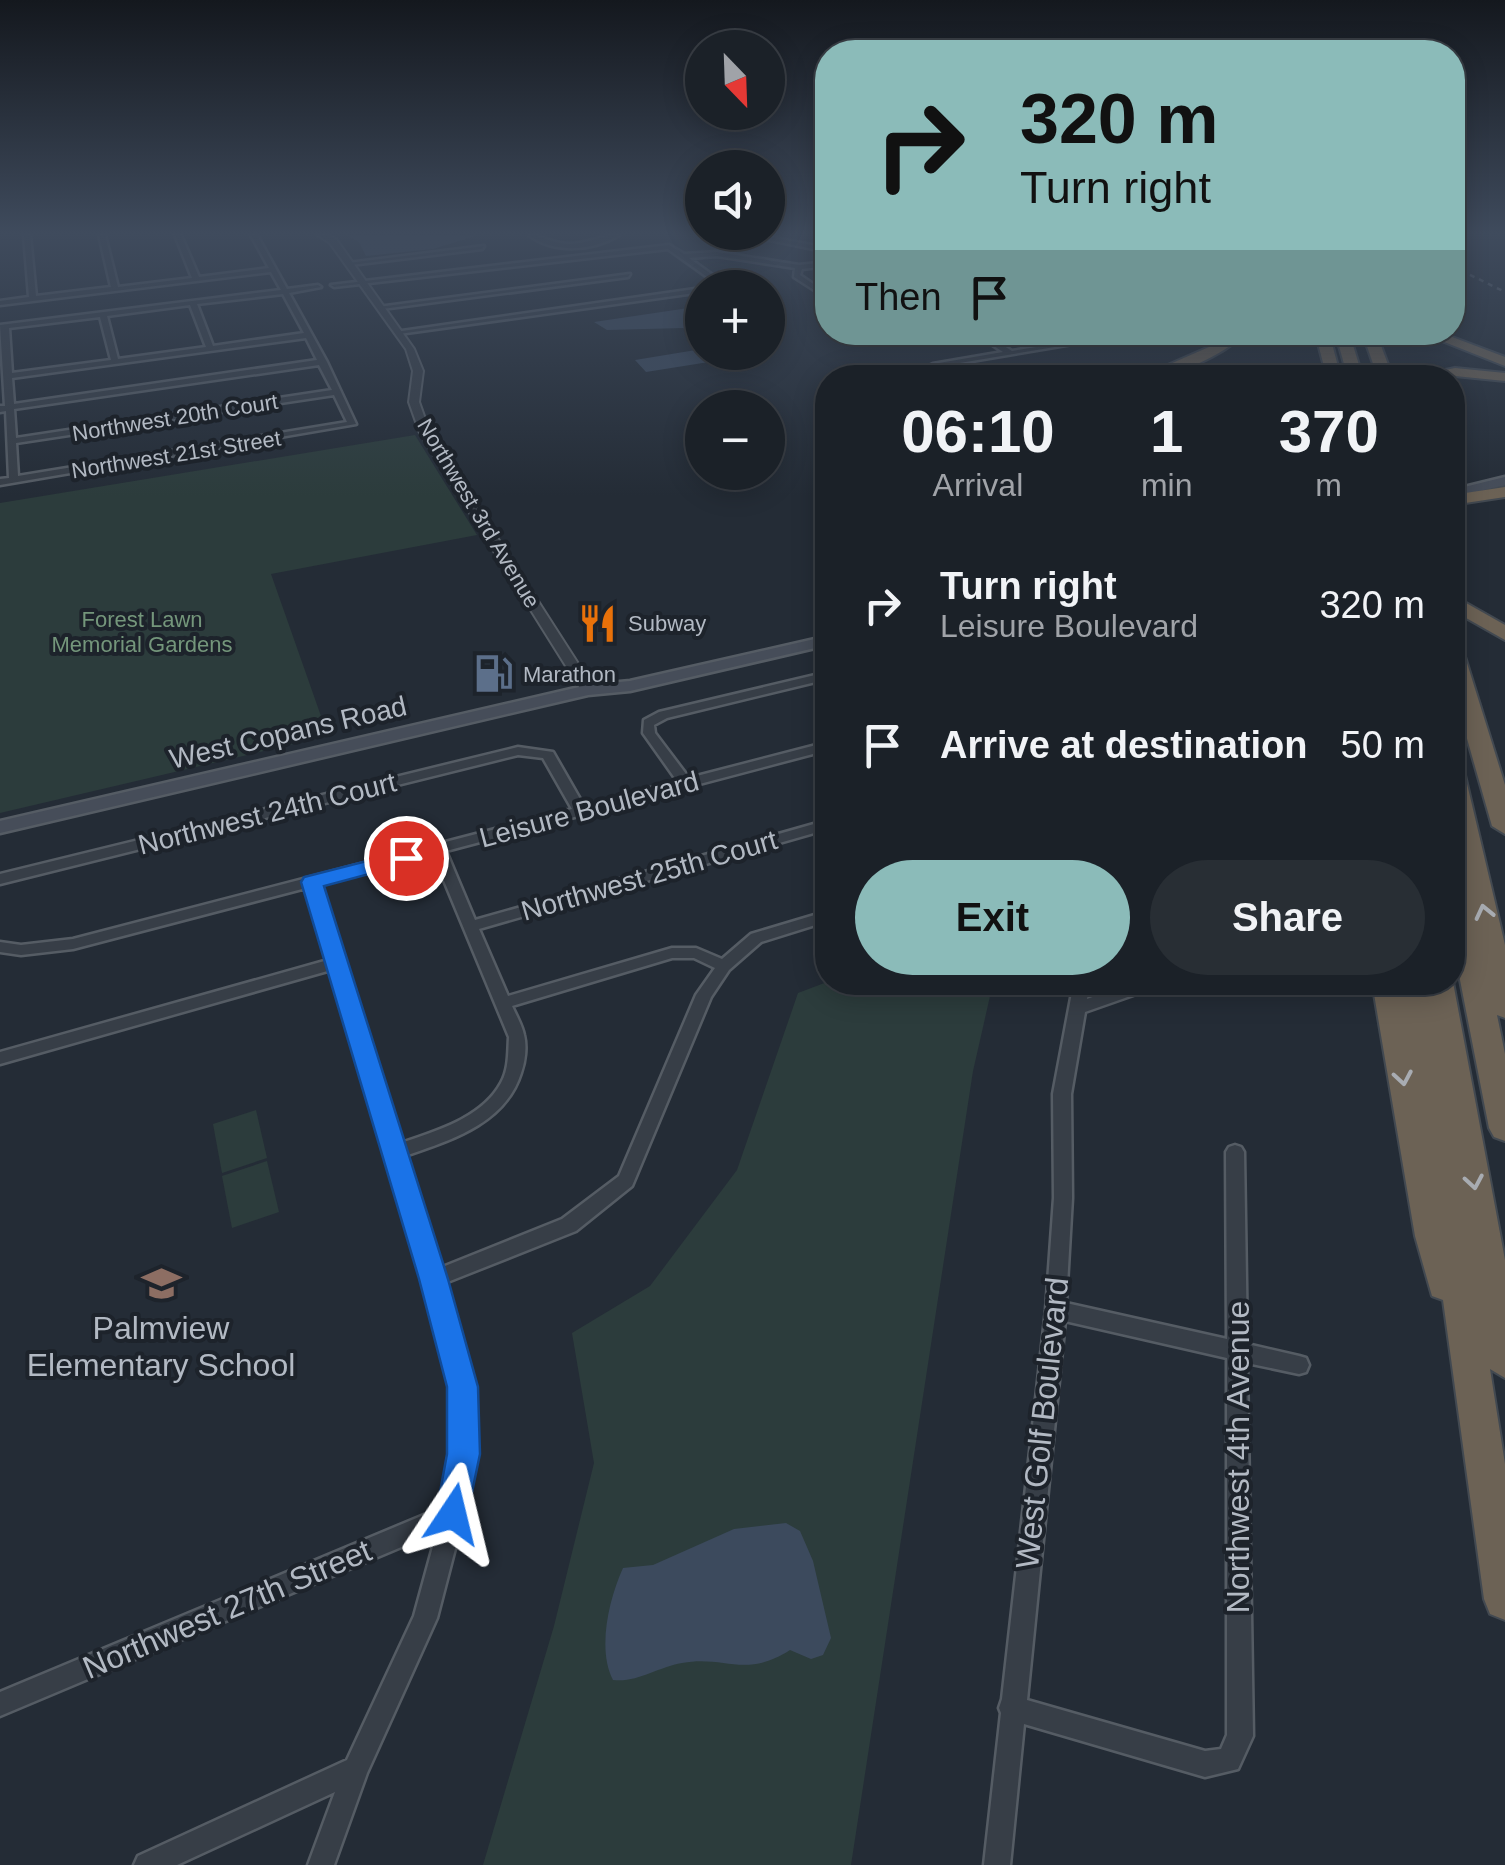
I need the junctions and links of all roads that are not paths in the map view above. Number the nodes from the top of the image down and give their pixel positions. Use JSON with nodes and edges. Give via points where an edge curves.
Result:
{"nodes":[{"id":1,"x":44,"y":322,"type":"edge"},
{"id":2,"x":105,"y":322,"type":"edge"},
{"id":3,"x":200,"y":322,"type":"edge"},
{"id":4,"x":302,"y":322,"type":"edge"},
{"id":5,"x":392,"y":322,"type":"edge"},
{"id":6,"x":471,"y":322,"type":"edge"},
{"id":7,"x":2,"y":327,"type":"edge"},
{"id":8,"x":399,"y":332,"type":"junction"},
{"id":9,"x":309,"y":335,"type":"junction"},
{"id":10,"x":997,"y":345,"type":"edge"},
{"id":11,"x":1060,"y":345,"type":"edge"},
{"id":12,"x":1222,"y":345,"type":"edge"},
{"id":13,"x":1460,"y":345,"type":"edge"},
{"id":14,"x":210,"y":348,"type":"junction"},
{"id":15,"x":1010,"y":353,"type":"junction"},
{"id":16,"x":3,"y":354,"type":"edge"},
{"id":17,"x":115,"y":362,"type":"junction"},
{"id":18,"x":323,"y":362,"type":"junction"},
{"id":19,"x":1505,"y":362,"type":"edge"},
{"id":20,"x":938,"y":365,"type":"edge"},
{"id":21,"x":1177,"y":365,"type":"edge"},
{"id":22,"x":1465,"y":374,"type":"edge"},
{"id":23,"x":8,"y":376,"type":"junction"},
{"id":24,"x":1505,"y":377,"type":"edge"},
{"id":25,"x":338,"y":392,"type":"junction"},
{"id":26,"x":4,"y":408,"type":"edge"},
{"id":27,"x":13,"y":441,"type":"junction"},
{"id":28,"x":1505,"y":469,"type":"edge"},
{"id":29,"x":14,"y":479,"type":"junction"},
{"id":30,"x":1465,"y":479,"type":"edge"},
{"id":31,"x":1505,"y":481,"type":"edge"},
{"id":32,"x":0,"y":482,"type":"edge"},
{"id":33,"x":1505,"y":492,"type":"edge"},
{"id":34,"x":1465,"y":493,"type":"edge"},
{"id":35,"x":1465,"y":496,"type":"edge"},
{"id":36,"x":1465,"y":609,"type":"edge"},
{"id":37,"x":815,"y":631,"type":"edge"},
{"id":38,"x":1505,"y":634,"type":"edge"},
{"id":39,"x":815,"y":643,"type":"edge"},
{"id":40,"x":815,"y":678,"type":"edge"},
{"id":41,"x":588,"y":690,"type":"junction"},
{"id":42,"x":1465,"y":691,"type":"edge"},
{"id":43,"x":815,"y":749,"type":"edge"},
{"id":44,"x":686,"y":784,"type":"junction"},
{"id":45,"x":582,"y":812,"type":"junction"},
{"id":46,"x":1505,"y":826,"type":"edge"},
{"id":47,"x":0,"y":828,"type":"edge"},
{"id":48,"x":815,"y":828,"type":"edge"},
{"id":49,"x":1465,"y":828,"type":"edge"},
{"id":50,"x":438,"y":850,"type":"junction"},
{"id":51,"x":0,"y":879,"type":"edge"},
{"id":52,"x":312,"y":882,"type":"junction"},
{"id":53,"x":815,"y":920,"type":"edge"},
{"id":54,"x":471,"y":926,"type":"junction"},
{"id":55,"x":1465,"y":933,"type":"edge"},
{"id":56,"x":0,"y":946,"type":"edge"},
{"id":57,"x":336,"y":963,"type":"junction"},
{"id":58,"x":724,"y":966,"type":"junction"},
{"id":59,"x":1079,"y":995,"type":"edge"},
{"id":60,"x":1117,"y":995,"type":"edge"},
{"id":61,"x":1388,"y":995,"type":"edge"},
{"id":62,"x":1416,"y":995,"type":"edge"},
{"id":63,"x":1441,"y":995,"type":"edge"},
{"id":64,"x":503,"y":1003,"type":"junction"},
{"id":65,"x":1505,"y":1007,"type":"edge"},
{"id":66,"x":1076,"y":1010,"type":"junction"},
{"id":67,"x":0,"y":1058,"type":"edge"},
{"id":68,"x":1505,"y":1128,"type":"edge"},
{"id":69,"x":1235,"y":1152,"type":"dead end"},
{"id":70,"x":394,"y":1153,"type":"junction"},
{"id":71,"x":434,"y":1279,"type":"junction"},
{"id":72,"x":1056,"y":1310,"type":"junction"},
{"id":73,"x":1238,"y":1350,"type":"junction"},
{"id":74,"x":1505,"y":1360,"type":"edge"},
{"id":75,"x":1299,"y":1365,"type":"dead end"},
{"id":76,"x":1472,"y":1386,"type":"junction"},
{"id":77,"x":453,"y":1514,"type":"junction"},
{"id":78,"x":1505,"y":1599,"type":"edge"},
{"id":79,"x":0,"y":1704,"type":"edge"},
{"id":80,"x":1011,"y":1708,"type":"junction"},
{"id":81,"x":356,"y":1769,"type":"junction"},
{"id":82,"x":147,"y":1865,"type":"edge"},
{"id":83,"x":321,"y":1865,"type":"edge"},
{"id":84,"x":997,"y":1865,"type":"edge"}],
"edges":[{"from":1,"to":7,"type":"street"},
{"from":2,"to":17,"type":"street"},
{"from":3,"to":14,"type":"street"},
{"from":4,"to":9,"type":"street"},
{"from":5,"to":8,"type":"street","name":"Northwest 3rd Avenue"},
{"from":6,"to":8,"type":"street"},
{"from":7,"to":16,"type":"street"},
{"from":8,"to":41,"type":"street","name":"Northwest 3rd Avenue","via":[[418,370],[414,402],[426,433]]},
{"from":9,"to":14,"type":"street"},
{"from":9,"to":18,"type":"street"},
{"from":10,"to":15,"type":"street"},
{"from":11,"to":15,"type":"street"},
{"from":12,"to":21,"type":"highway"},
{"from":13,"to":19,"type":"highway"},
{"from":14,"to":17,"type":"street"},
{"from":15,"to":20,"type":"street"},
{"from":16,"to":23,"type":"street"},
{"from":17,"to":23,"type":"street"},
{"from":18,"to":25,"type":"street"},
{"from":18,"to":26,"type":"street"},
{"from":22,"to":24,"type":"highway"},
{"from":23,"to":26,"type":"street"},
{"from":25,"to":27,"type":"street","name":"Northwest 20th Court"},
{"from":25,"to":29,"type":"street","name":"Northwest 21st Street","via":[[352,424]]},
{"from":26,"to":27,"type":"street"},
{"from":27,"to":29,"type":"street"},
{"from":28,"to":30,"type":"main road"},
{"from":29,"to":32,"type":"street","name":"Northwest 21st Street"},
{"from":31,"to":34,"type":"main road"},
{"from":33,"to":35,"type":"highway"},
{"from":36,"to":38,"type":"highway"},
{"from":37,"to":41,"type":"main road","name":"West Copans Road","via":[[621,676]]},
{"from":39,"to":41,"type":"main road","name":"West Copans Road"},
{"from":40,"to":44,"type":"street","via":[[648,723],[648,733]]},
{"from":41,"to":47,"type":"main road","name":"West Copans Road"},
{"from":42,"to":46,"type":"highway"},
{"from":43,"to":44,"type":"street","name":"Leisure Boulevard"},
{"from":44,"to":45,"type":"street","name":"Leisure Boulevard"},
{"from":45,"to":50,"type":"street","name":"Leisure Boulevard"},
{"from":45,"to":51,"type":"street","name":"Northwest 24th Court","via":[[548,755],[518,750]]},
{"from":48,"to":54,"type":"street","name":"Northwest 25th Court"},
{"from":65,"to":49,"type":"highway","one_way":true},
{"from":50,"to":52,"type":"street","name":"Leisure Boulevard"},
{"from":50,"to":54,"type":"street"},
{"from":52,"to":56,"type":"street","name":"Leisure Boulevard","via":[[74,944]]},
{"from":52,"to":57,"type":"street"},
{"from":53,"to":58,"type":"street","via":[[756,938]]},
{"from":54,"to":64,"type":"street"},
{"from":55,"to":68,"type":"highway"},
{"from":57,"to":67,"type":"street"},
{"from":57,"to":70,"type":"street"},
{"from":58,"to":64,"type":"street","via":[[696,953],[672,954]]},
{"from":58,"to":71,"type":"street","via":[[704,995],[626,1181],[570,1225]]},
{"from":59,"to":66,"type":"street","name":"West Golf Boulevard"},
{"from":60,"to":66,"type":"street"},
{"from":61,"to":76,"type":"highway","one_way":true,"via":[[1432,1236]]},
{"from":62,"to":76,"type":"highway"},
{"from":63,"to":74,"type":"highway","one_way":true},
{"from":64,"to":70,"type":"street","via":[[519,1063],[505,1094],[457,1131]]},
{"from":66,"to":72,"type":"street","name":"West Golf Boulevard","via":[[1062,1094]]},
{"from":69,"to":73,"type":"street","name":"Northwest 4th Avenue"},
{"from":70,"to":71,"type":"street"},
{"from":71,"to":77,"type":"street","via":[[462,1387],[464,1454]]},
{"from":72,"to":73,"type":"street"},
{"from":72,"to":80,"type":"street","name":"West Golf Boulevard"},
{"from":73,"to":75,"type":"street"},
{"from":73,"to":80,"type":"street","name":"Northwest 4th Avenue","via":[[1240,1736],[1229,1760],[1205,1764]]},
{"from":76,"to":78,"type":"highway"},
{"from":77,"to":79,"type":"street","name":"Northwest 27th Street"},
{"from":77,"to":81,"type":"street","via":[[425,1618]]},
{"from":80,"to":84,"type":"street","name":"West Golf Boulevard"},
{"from":81,"to":82,"type":"street"},
{"from":81,"to":83,"type":"street"}]}
